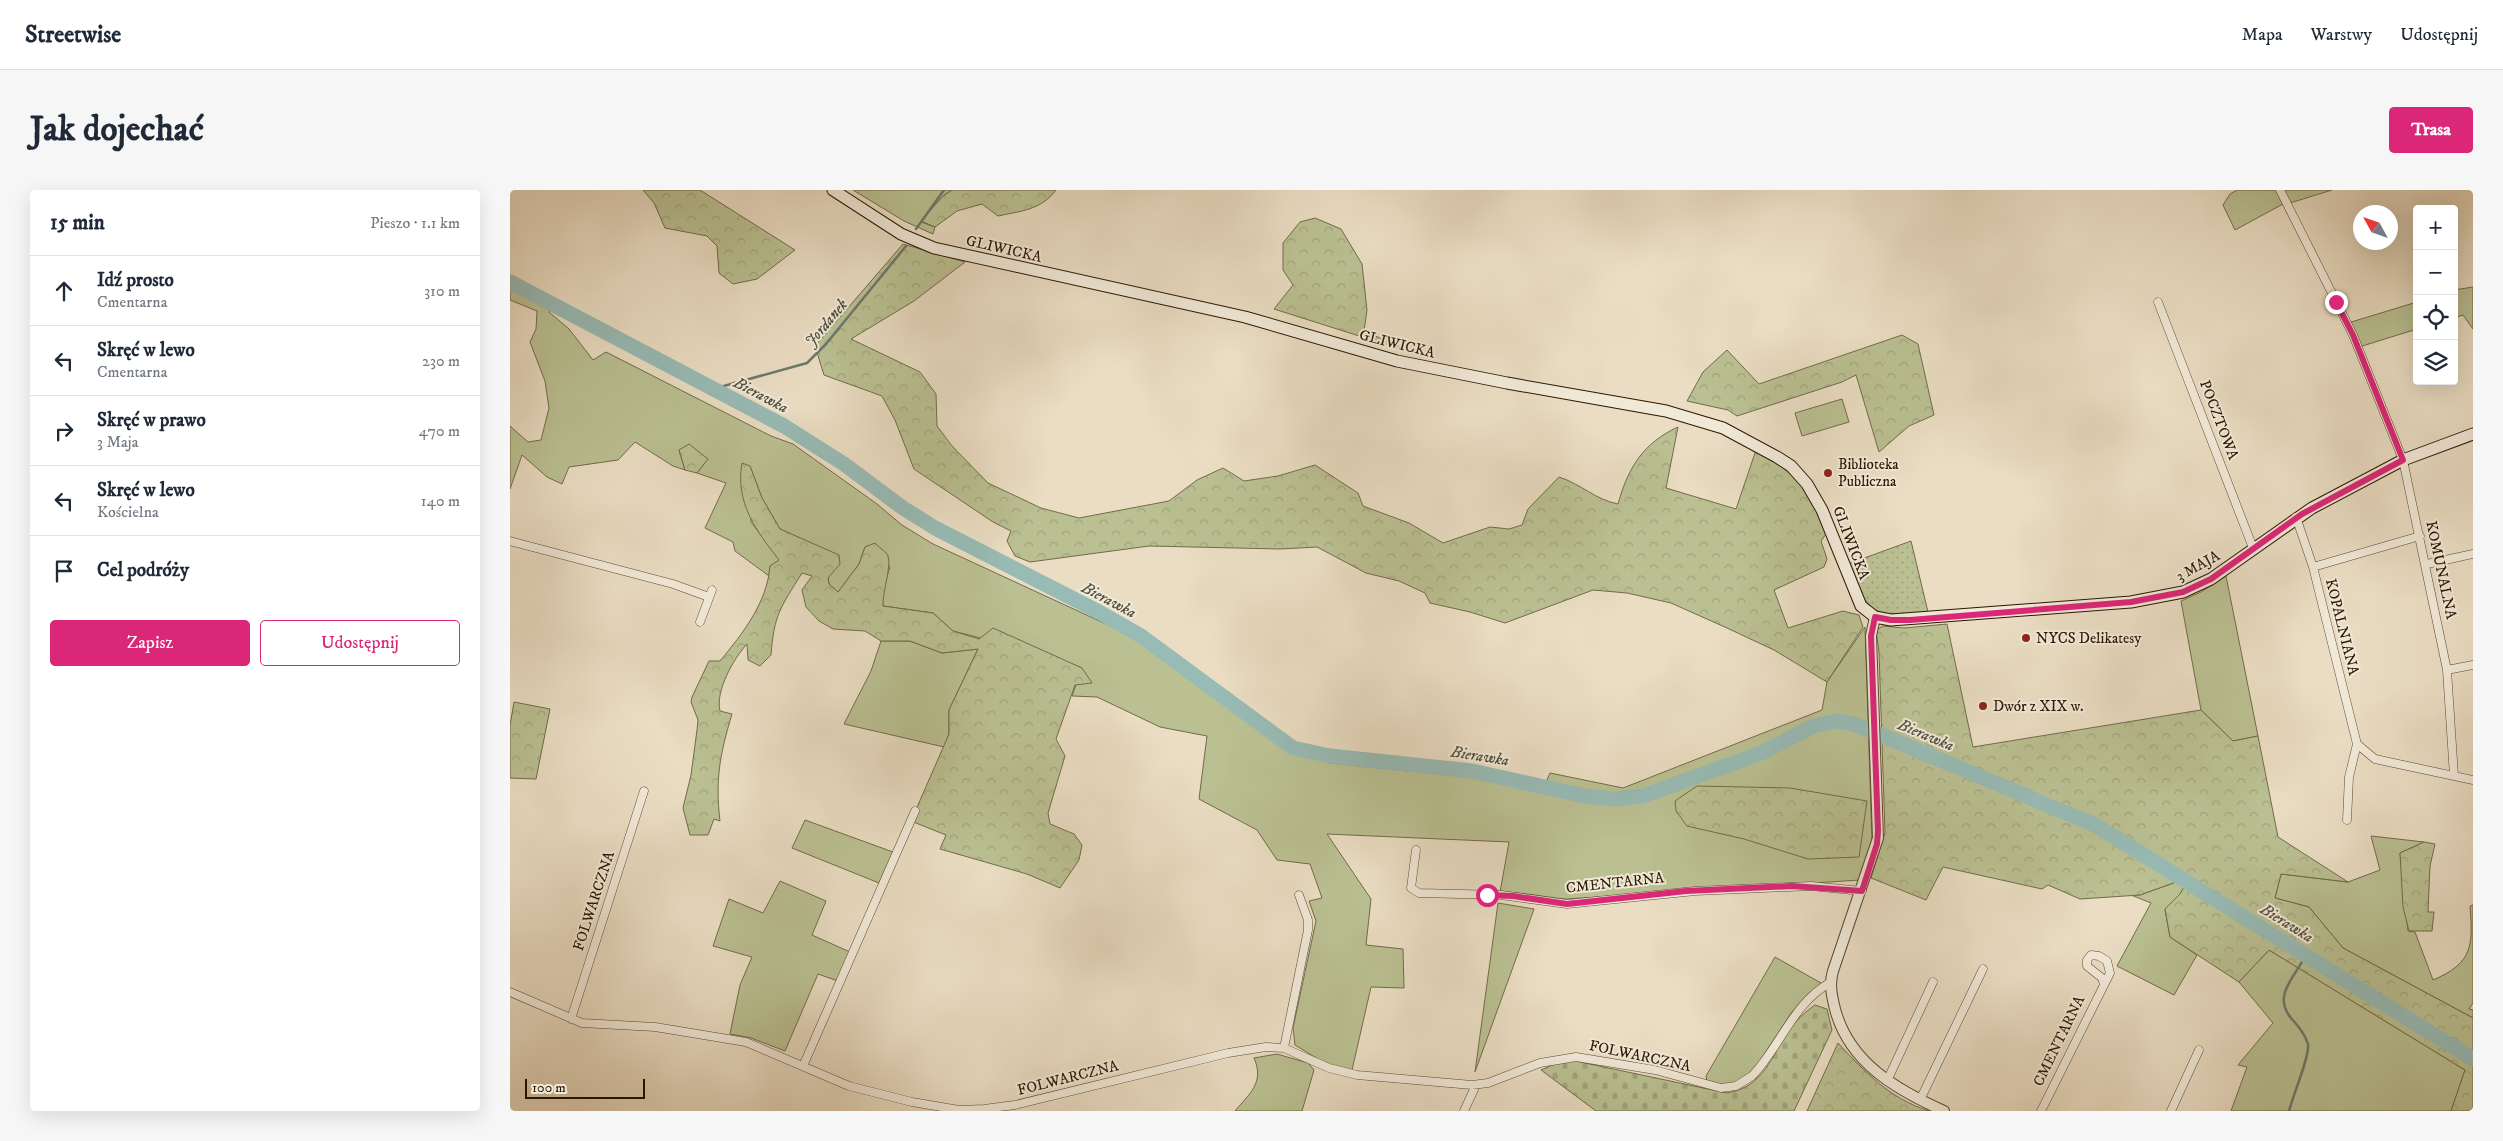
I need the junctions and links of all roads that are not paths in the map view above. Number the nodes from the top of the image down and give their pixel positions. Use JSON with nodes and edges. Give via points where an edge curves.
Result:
{"nodes":[{"id":1,"x":833,"y":190,"type":"edge"},
{"id":2,"x":2280,"y":190,"type":"edge"},
{"id":3,"x":2158,"y":302,"type":"dead end"},
{"id":4,"x":2473,"y":434,"type":"edge"},
{"id":5,"x":2403,"y":460,"type":"junction"},
{"id":6,"x":2296,"y":517,"type":"junction"},
{"id":7,"x":2420,"y":536,"type":"junction"},
{"id":8,"x":510,"y":541,"type":"edge"},
{"id":9,"x":2253,"y":548,"type":"junction"},
{"id":10,"x":2473,"y":554,"type":"edge"},
{"id":11,"x":2427,"y":564,"type":"junction"},
{"id":12,"x":2313,"y":567,"type":"junction"},
{"id":13,"x":1875,"y":617,"type":"junction"},
{"id":14,"x":700,"y":622,"type":"dead end"},
{"id":15,"x":2473,"y":665,"type":"edge"},
{"id":16,"x":2447,"y":670,"type":"junction"},
{"id":17,"x":2357,"y":744,"type":"junction"},
{"id":18,"x":2454,"y":776,"type":"junction"},
{"id":19,"x":2473,"y":780,"type":"edge"},
{"id":20,"x":644,"y":791,"type":"dead end"},
{"id":21,"x":915,"y":811,"type":"dead end"},
{"id":22,"x":2347,"y":820,"type":"dead end"},
{"id":23,"x":1416,"y":850,"type":"dead end"},
{"id":24,"x":1862,"y":891,"type":"junction"},
{"id":25,"x":1299,"y":895,"type":"dead end"},
{"id":26,"x":1983,"y":969,"type":"dead end"},
{"id":27,"x":1831,"y":982,"type":"junction"},
{"id":28,"x":1933,"y":982,"type":"dead end"},
{"id":29,"x":2104,"y":984,"type":"dead end"},
{"id":30,"x":510,"y":992,"type":"edge"},
{"id":31,"x":571,"y":1019,"type":"junction"},
{"id":32,"x":1284,"y":1048,"type":"junction"},
{"id":33,"x":2199,"y":1050,"type":"dead end"},
{"id":34,"x":803,"y":1066,"type":"junction"},
{"id":35,"x":1887,"y":1080,"type":"junction"},
{"id":36,"x":1476,"y":1085,"type":"junction"},
{"id":37,"x":1920,"y":1100,"type":"junction"},
{"id":38,"x":1464,"y":1111,"type":"edge"},
{"id":39,"x":1944,"y":1111,"type":"edge"},
{"id":40,"x":2041,"y":1111,"type":"edge"},
{"id":41,"x":2171,"y":1111,"type":"edge"}],
"edges":[{"from":1,"to":13,"type":"main road","name":"GLIWICKA","via":[[896,231],[934,248],[1245,316],[1404,363],[1666,411],[1723,428],[1777,456],[1807,484],[1822,510],[1856,598],[1865,611]]},
{"from":2,"to":5,"type":"street","name":"KOMUNALNA","via":[[2353,335]]},
{"from":3,"to":9,"type":"street","name":"POCZTOWA"},
{"from":4,"to":5,"type":"main road","name":"3 MAJA"},
{"from":5,"to":6,"type":"main road","name":"3 MAJA"},
{"from":5,"to":7,"type":"street","name":"KOMUNALNA"},
{"from":6,"to":9,"type":"main road","name":"3 MAJA"},
{"from":6,"to":12,"type":"street","name":"KOPALNIANA"},
{"from":7,"to":11,"type":"street","name":"KOMUNALNA"},
{"from":7,"to":12,"type":"street"},
{"from":8,"to":14,"type":"street","via":[[711,594]]},
{"from":9,"to":13,"type":"main road","name":"3 MAJA","via":[[2202,584],[2161,598],[1910,620]]},
{"from":10,"to":11,"type":"street"},
{"from":11,"to":16,"type":"street","name":"KOMUNALNA"},
{"from":12,"to":17,"type":"street","name":"KOPALNIANA"},
{"from":13,"to":24,"type":"street","via":[[1871,631],[1878,838]]},
{"from":15,"to":16,"type":"street"},
{"from":16,"to":18,"type":"street","name":"KOMUNALNA"},
{"from":17,"to":18,"type":"street","via":[[2375,759]]},
{"from":17,"to":22,"type":"street","name":"KOPALNIANA","via":[[2349,777]]},
{"from":18,"to":19,"type":"street"},
{"from":20,"to":31,"type":"street","name":"FOLWARCZNA"},
{"from":21,"to":34,"type":"street"},
{"from":23,"to":24,"type":"street","name":"CMENTARNA","via":[[1411,888],[1419,893],[1501,895],[1567,904],[1686,891],[1792,886]]},
{"from":24,"to":27,"type":"street"},
{"from":25,"to":32,"type":"street","via":[[1308,930]]},
{"from":26,"to":37,"type":"street"},
{"from":27,"to":35,"type":"street","via":[[1835,1010],[1845,1036],[1861,1059]]},
{"from":27,"to":36,"type":"street","name":"FOLWARCZNA","via":[[1802,1005],[1759,1069],[1736,1086],[1716,1087],[1661,1071],[1581,1057],[1540,1063],[1493,1082]]},
{"from":28,"to":35,"type":"street"},
{"from":29,"to":40,"type":"street","name":"CMENTARNA"},
{"from":30,"to":31,"type":"street","name":"FOLWARCZNA"},
{"from":31,"to":34,"type":"street","name":"FOLWARCZNA","via":[[592,1024],[651,1026],[730,1038],[761,1047]]},
{"from":32,"to":34,"type":"street","name":"FOLWARCZNA","via":[[1243,1049],[1027,1102],[973,1110],[897,1098],[838,1082]]},
{"from":32,"to":36,"type":"street","name":"FOLWARCZNA","via":[[1329,1068],[1357,1075]]},
{"from":33,"to":41,"type":"street"},
{"from":35,"to":37,"type":"street"},
{"from":36,"to":38,"type":"street"},
{"from":37,"to":39,"type":"street"}]}
